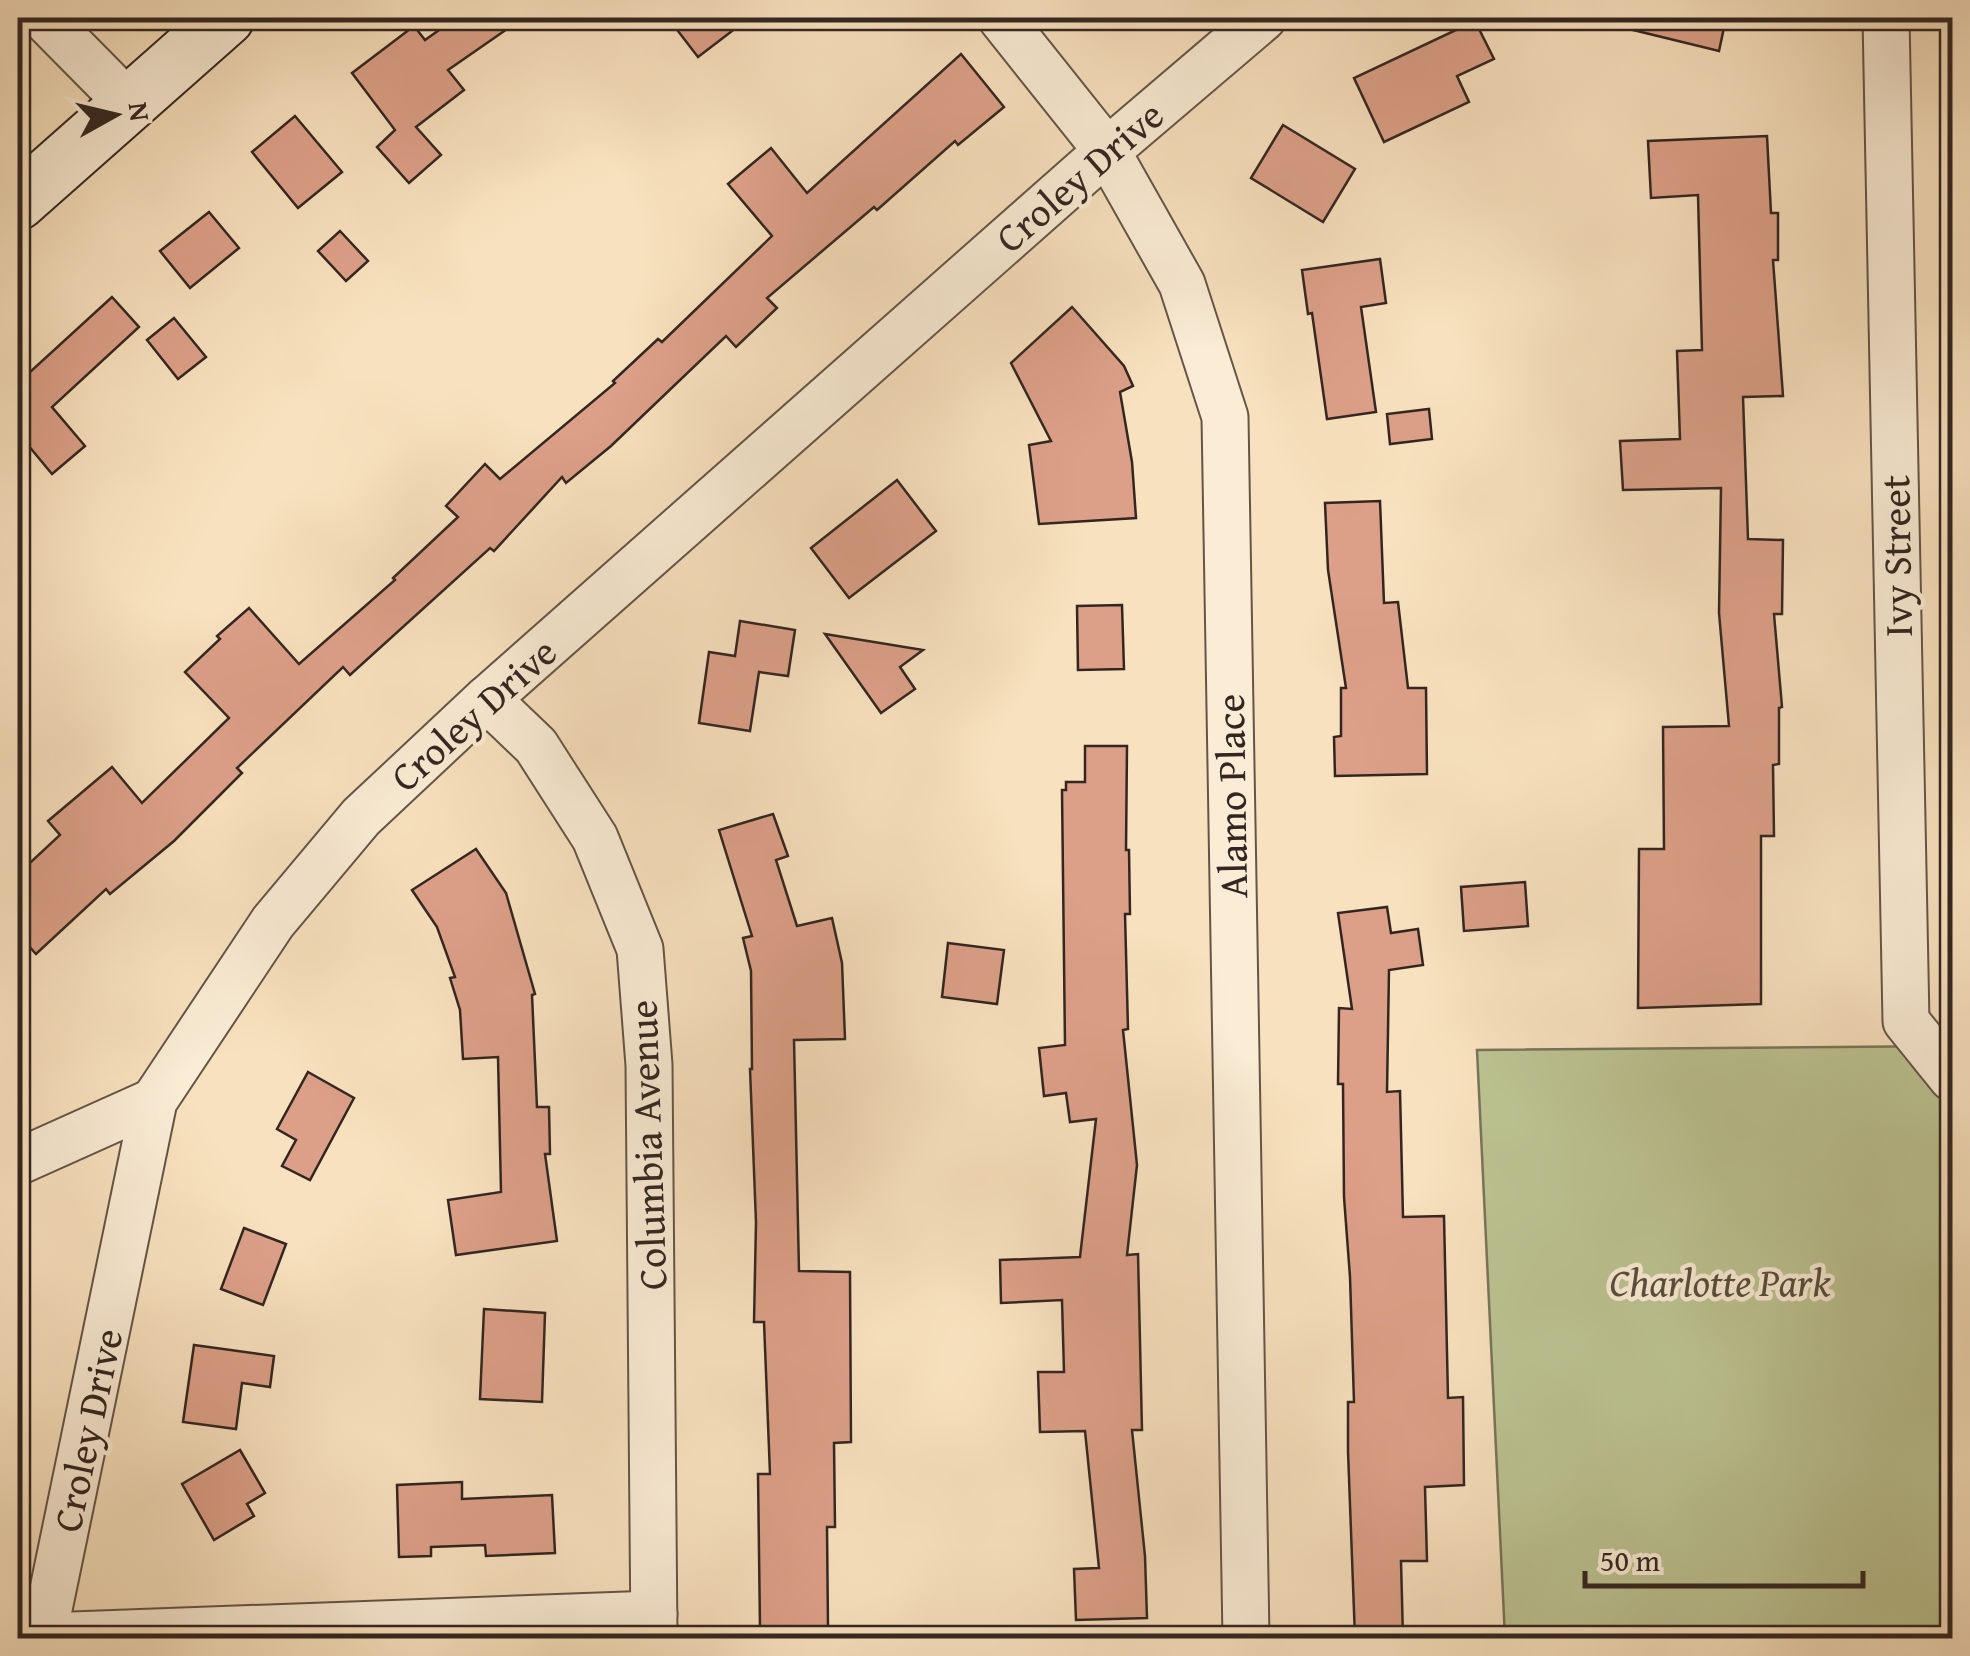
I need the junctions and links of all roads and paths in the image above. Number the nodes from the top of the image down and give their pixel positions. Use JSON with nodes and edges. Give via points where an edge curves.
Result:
{"nodes":[{"id":1,"x":44,"y":18,"type":"edge"},
{"id":2,"x":226,"y":18,"type":"edge"},
{"id":3,"x":1001,"y":18,"type":"edge"},
{"id":4,"x":1263,"y":18,"type":"edge"},
{"id":5,"x":1886,"y":18,"type":"edge"},
{"id":6,"x":128,"y":103,"type":"junction"},
{"id":7,"x":1107,"y":151,"type":"junction"},
{"id":8,"x":18,"y":202,"type":"edge"},
{"id":9,"x":487,"y":699,"type":"junction"},
{"id":10,"x":1952,"y":1078,"type":"edge"},
{"id":11,"x":154,"y":1101,"type":"junction"},
{"id":12,"x":18,"y":1162,"type":"edge"},
{"id":13,"x":654,"y":1626,"type":"edge"},
{"id":14,"x":44,"y":1637,"type":"edge"},
{"id":15,"x":1246,"y":1638,"type":"edge"}],
"edges":[{"from":1,"to":6,"type":"street"},
{"from":2,"to":6,"type":"street"},
{"from":3,"to":7,"type":"street","name":"Alamo Place"},
{"from":4,"to":7,"type":"street","name":"Croley Drive"},
{"from":5,"to":10,"type":"street","name":"Ivy Street","via":[[1906,1021]]},
{"from":6,"to":8,"type":"street"},
{"from":7,"to":9,"type":"street","name":"Croley Drive"},
{"from":7,"to":15,"type":"street","name":"Alamo Place","via":[[1182,284],[1225,417]]},
{"from":9,"to":11,"type":"street","name":"Croley Drive","via":[[361,817],[273,922]]},
{"from":9,"to":13,"type":"street","name":"Columbia Avenue","via":[[536,746],[595,838],[640,949],[650,1065]]},
{"from":11,"to":12,"type":"street"},
{"from":11,"to":14,"type":"street","name":"Croley Drive"},
{"from":13,"to":14,"type":"street"}]}
